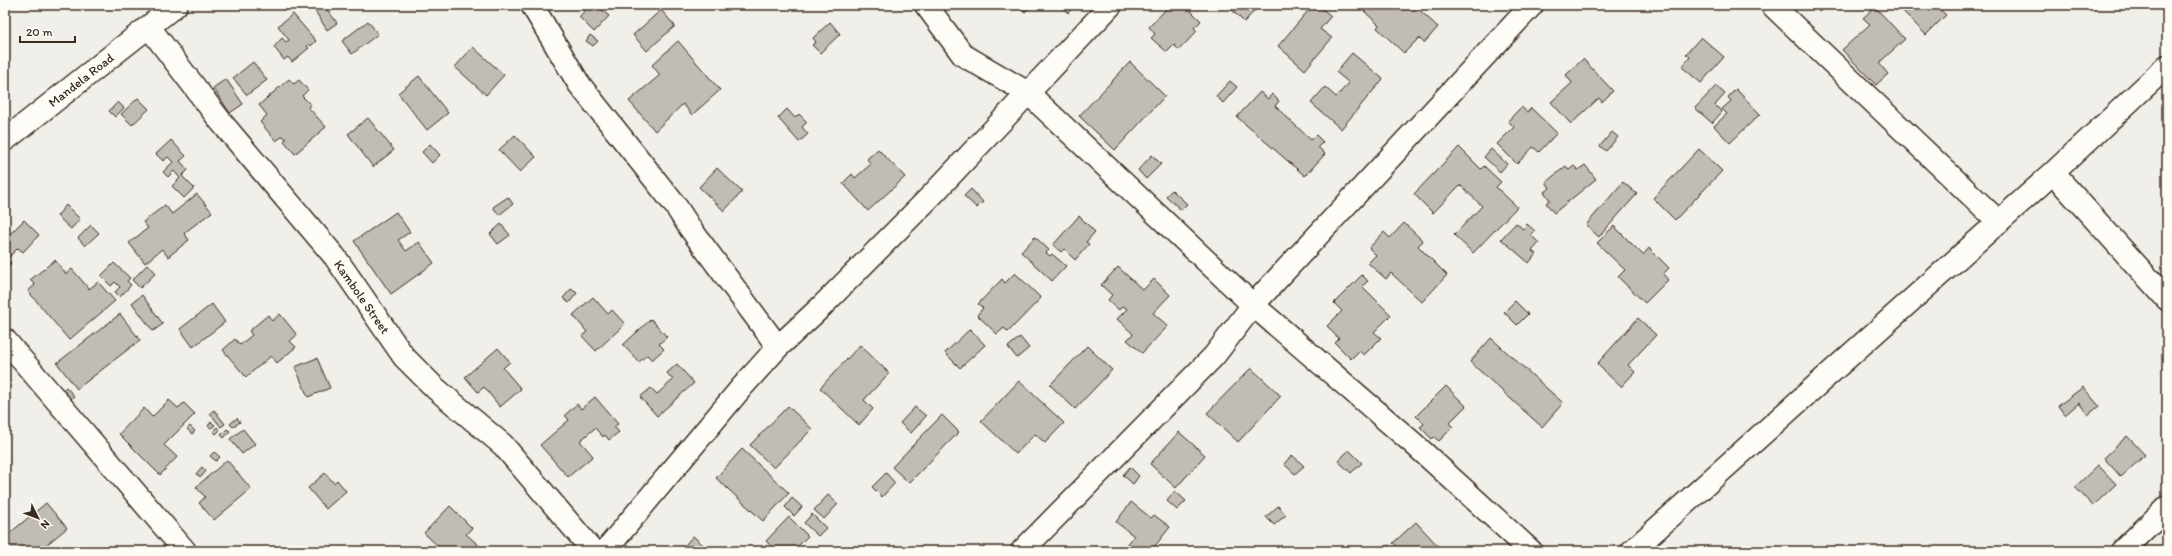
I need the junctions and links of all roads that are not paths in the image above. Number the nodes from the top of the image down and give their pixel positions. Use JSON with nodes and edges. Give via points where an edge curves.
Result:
{"nodes":[{"id":1,"x":176,"y":5,"type":"edge"},
{"id":2,"x":532,"y":5,"type":"edge"},
{"id":3,"x":926,"y":5,"type":"edge"},
{"id":4,"x":1111,"y":5,"type":"edge"},
{"id":5,"x":1532,"y":5,"type":"edge"},
{"id":6,"x":1772,"y":5,"type":"edge"},
{"id":7,"x":149,"y":27,"type":"junction"},
{"id":8,"x":2167,"y":66,"type":"edge"},
{"id":9,"x":1028,"y":93,"type":"junction"},
{"id":10,"x":5,"y":140,"type":"edge"},
{"id":11,"x":2053,"y":173,"type":"junction"},
{"id":12,"x":1999,"y":222,"type":"junction"},
{"id":13,"x":2167,"y":299,"type":"edge"},
{"id":14,"x":1253,"y":305,"type":"junction"},
{"id":15,"x":5,"y":340,"type":"edge"},
{"id":16,"x":778,"y":347,"type":"junction"},
{"id":17,"x":2167,"y":507,"type":"edge"},
{"id":18,"x":185,"y":551,"type":"edge"},
{"id":19,"x":593,"y":551,"type":"edge"},
{"id":20,"x":605,"y":551,"type":"edge"},
{"id":21,"x":1022,"y":551,"type":"edge"},
{"id":22,"x":1532,"y":551,"type":"edge"},
{"id":23,"x":1632,"y":551,"type":"edge"},
{"id":24,"x":2122,"y":551,"type":"edge"}],
"edges":[{"from":1,"to":7,"type":"street","name":"Mandela Road"},
{"from":2,"to":16,"type":"street","via":[[579,84],[675,205]]},
{"from":3,"to":9,"type":"street","via":[[963,55]]},
{"from":4,"to":9,"type":"street"},
{"from":5,"to":14,"type":"street"},
{"from":6,"to":12,"type":"street"},
{"from":7,"to":10,"type":"street","name":"Mandela Road"},
{"from":7,"to":19,"type":"street","name":"Kambole Street","via":[[222,123],[335,257],[404,356],[435,388],[503,445]]},
{"from":8,"to":11,"type":"street"},
{"from":9,"to":14,"type":"street"},
{"from":9,"to":16,"type":"street","via":[[909,218]]},
{"from":11,"to":12,"type":"street"},
{"from":11,"to":13,"type":"street"},
{"from":12,"to":23,"type":"street"},
{"from":14,"to":21,"type":"street","via":[[1214,356]]},
{"from":14,"to":22,"type":"street","via":[[1414,444]]},
{"from":15,"to":18,"type":"street"},
{"from":16,"to":20,"type":"street"},
{"from":17,"to":24,"type":"street"}]}
